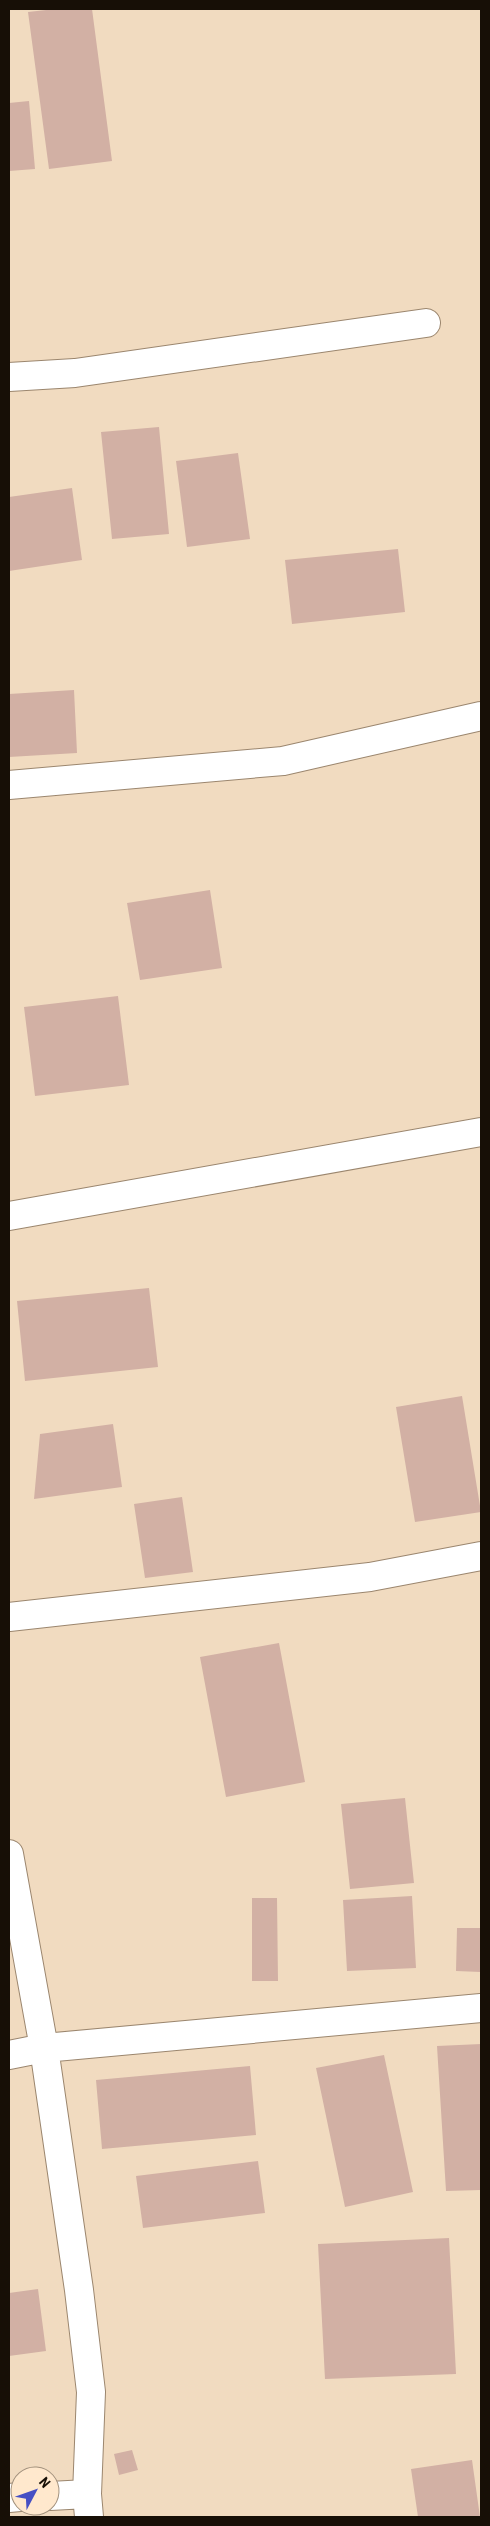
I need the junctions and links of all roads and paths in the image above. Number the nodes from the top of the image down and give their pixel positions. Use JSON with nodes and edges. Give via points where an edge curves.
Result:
{"nodes":[{"id":1,"x":426,"y":323,"type":"dead end"},
{"id":2,"x":9,"y":377,"type":"edge"},
{"id":3,"x":481,"y":716,"type":"edge"},
{"id":4,"x":9,"y":785,"type":"edge"},
{"id":5,"x":481,"y":1132,"type":"edge"},
{"id":6,"x":9,"y":1216,"type":"edge"},
{"id":7,"x":481,"y":1556,"type":"edge"},
{"id":8,"x":9,"y":1617,"type":"edge"},
{"id":9,"x":9,"y":1854,"type":"edge"},
{"id":10,"x":481,"y":2008,"type":"edge"},
{"id":11,"x":44,"y":2048,"type":"junction"},
{"id":12,"x":9,"y":2055,"type":"edge"},
{"id":13,"x":60,"y":2498,"type":"edge"},
{"id":14,"x":88,"y":2505,"type":"edge"}],
"edges":[{"from":1,"to":2,"type":"street","via":[[75,373]]},
{"from":3,"to":4,"type":"street","via":[[283,761]]},
{"from":5,"to":6,"type":"street"},
{"from":7,"to":8,"type":"street","via":[[370,1577]]},
{"from":9,"to":11,"type":"street"},
{"from":10,"to":11,"type":"street"},
{"from":11,"to":12,"type":"street"},
{"from":11,"to":14,"type":"street","via":[[91,2392]]},
{"from":13,"to":14,"type":"street"}]}
